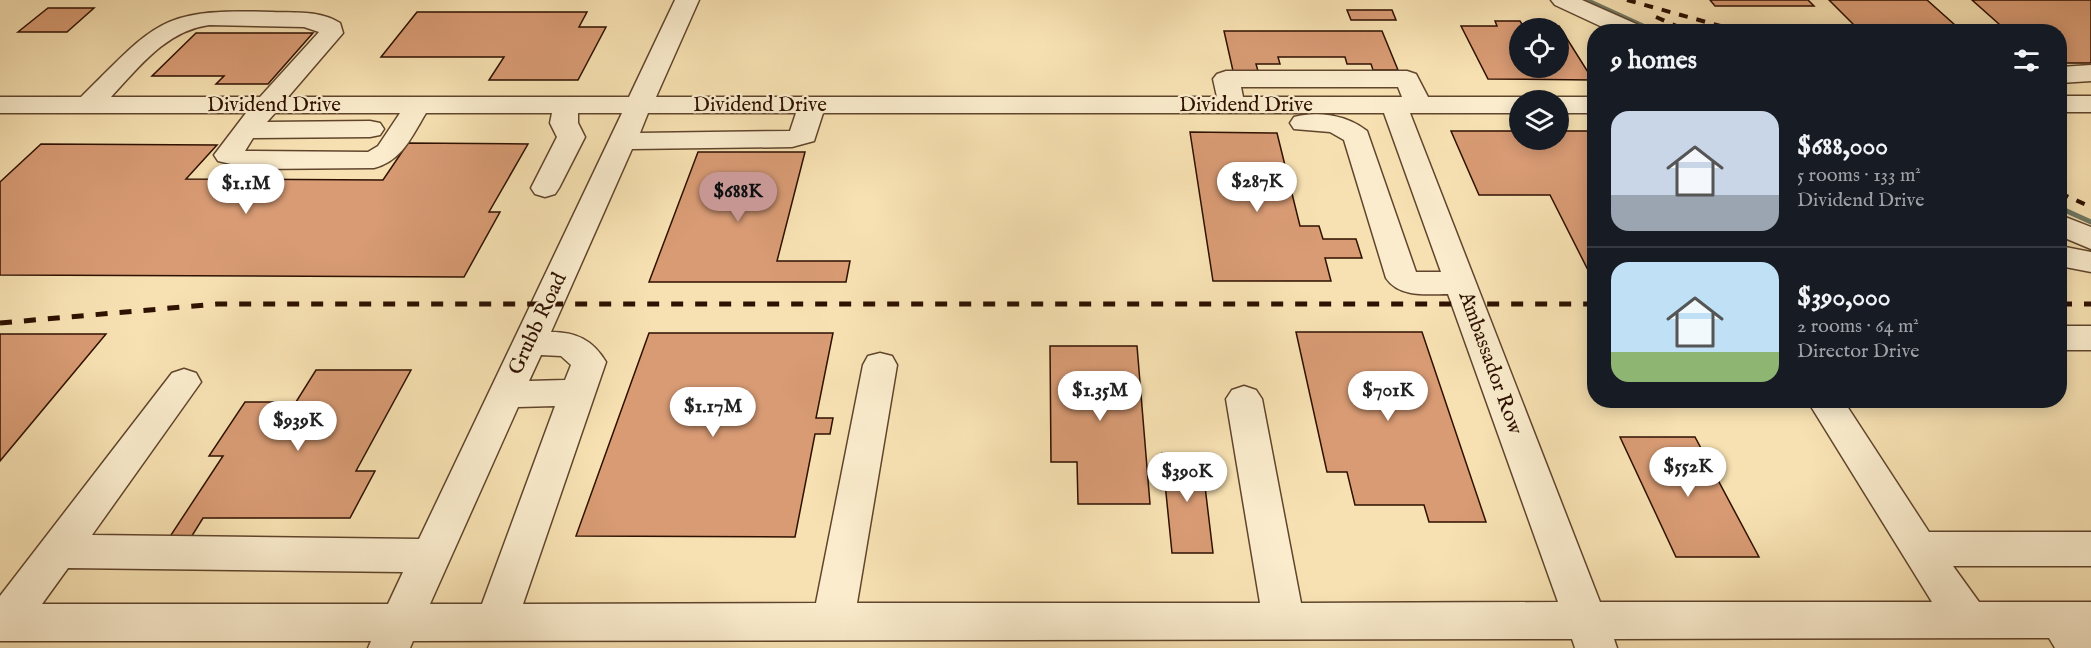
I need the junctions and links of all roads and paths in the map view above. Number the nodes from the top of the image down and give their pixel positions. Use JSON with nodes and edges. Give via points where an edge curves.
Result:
{"nodes":[{"id":1,"x":687,"y":0,"type":"edge"},
{"id":2,"x":1563,"y":0,"type":"edge"},
{"id":3,"x":1616,"y":24,"type":"edge"},
{"id":4,"x":2091,"y":73,"type":"edge"},
{"id":5,"x":2067,"y":75,"type":"edge"},
{"id":6,"x":2067,"y":104,"type":"edge"},
{"id":7,"x":2091,"y":104,"type":"edge"},
{"id":8,"x":10,"y":105,"type":"edge"},
{"id":9,"x":88,"y":105,"type":"junction"},
{"id":10,"x":265,"y":105,"type":"junction"},
{"id":11,"x":418,"y":105,"type":"junction"},
{"id":12,"x":566,"y":105,"type":"junction"},
{"id":13,"x":639,"y":105,"type":"junction"},
{"id":14,"x":811,"y":105,"type":"junction"},
{"id":15,"x":1174,"y":105,"type":"junction"},
{"id":16,"x":1232,"y":105,"type":"junction"},
{"id":17,"x":1406,"y":105,"type":"junction"},
{"id":18,"x":1509,"y":105,"type":"edge"},
{"id":19,"x":1569,"y":105,"type":"edge"},
{"id":20,"x":1587,"y":105,"type":"edge"},
{"id":21,"x":1326,"y":114,"type":"junction"},
{"id":22,"x":0,"y":124,"type":"edge"},
{"id":23,"x":370,"y":129,"type":"dead end"},
{"id":24,"x":245,"y":130,"type":"junction"},
{"id":25,"x":622,"y":141,"type":"junction"},
{"id":26,"x":1367,"y":166,"type":"junction"},
{"id":27,"x":1416,"y":166,"type":"junction"},
{"id":28,"x":545,"y":188,"type":"dead end"},
{"id":29,"x":2067,"y":227,"type":"edge"},
{"id":30,"x":2091,"y":239,"type":"edge"},
{"id":31,"x":2067,"y":257,"type":"edge"},
{"id":32,"x":2091,"y":262,"type":"edge"},
{"id":33,"x":2067,"y":280,"type":"edge"},
{"id":34,"x":2091,"y":280,"type":"edge"},
{"id":35,"x":1460,"y":283,"type":"junction"},
{"id":36,"x":2067,"y":338,"type":"edge"},
{"id":37,"x":2091,"y":338,"type":"edge"},
{"id":38,"x":530,"y":343,"type":"junction"},
{"id":39,"x":880,"y":365,"type":"dead end"},
{"id":40,"x":184,"y":382,"type":"dead end"},
{"id":41,"x":578,"y":393,"type":"junction"},
{"id":42,"x":506,"y":394,"type":"junction"},
{"id":43,"x":1245,"y":399,"type":"dead end"},
{"id":44,"x":1829,"y":408,"type":"edge"},
{"id":45,"x":1919,"y":549,"type":"junction"},
{"id":46,"x":2091,"y":549,"type":"edge"},
{"id":47,"x":58,"y":551,"type":"junction"},
{"id":48,"x":431,"y":556,"type":"junction"},
{"id":49,"x":1968,"y":620,"type":"junction"},
{"id":50,"x":1284,"y":621,"type":"junction"},
{"id":51,"x":496,"y":622,"type":"junction"},
{"id":52,"x":833,"y":622,"type":"junction"},
{"id":53,"x":2,"y":623,"type":"edge"},
{"id":54,"x":2077,"y":629,"type":"edge"},
{"id":55,"x":1591,"y":634,"type":"edge"},
{"id":56,"x":1642,"y":634,"type":"edge"},
{"id":57,"x":395,"y":635,"type":"edge"},
{"id":58,"x":944,"y":635,"type":"edge"},
{"id":59,"x":1104,"y":635,"type":"edge"},
{"id":60,"x":1171,"y":635,"type":"edge"}],
"edges":[{"from":1,"to":13,"type":"street","name":"Grubb Road"},
{"from":2,"to":3,"type":"street"},
{"from":4,"to":5,"type":"street"},
{"from":6,"to":7,"type":"street"},
{"from":8,"to":9,"type":"street","name":"Dividend Drive"},
{"from":8,"to":22,"type":"street"},
{"from":9,"to":10,"type":"street","name":"Dividend Drive"},
{"from":9,"to":10,"type":"street","via":[[172,27],[216,18],[323,21],[331,33]]},
{"from":10,"to":11,"type":"street","name":"Dividend Drive"},
{"from":10,"to":24,"type":"street"},
{"from":11,"to":12,"type":"street","name":"Dividend Drive"},
{"from":11,"to":24,"type":"street","via":[[388,152],[374,160],[233,159],[228,155]]},
{"from":12,"to":13,"type":"street","name":"Dividend Drive"},
{"from":12,"to":28,"type":"street","via":[[564,123],[571,137]]},
{"from":13,"to":14,"type":"street","name":"Dividend Drive"},
{"from":13,"to":25,"type":"street","name":"Grubb Road"},
{"from":14,"to":15,"type":"street","name":"Dividend Drive"},
{"from":14,"to":25,"type":"street","via":[[804,135],[792,140]]},
{"from":15,"to":16,"type":"street","name":"Dividend Drive"},
{"from":15,"to":21,"type":"street","via":[[1178,120],[1185,124]]},
{"from":16,"to":17,"type":"street","name":"Ambassador Row","via":[[1226,79],[1407,79]]},
{"from":16,"to":21,"type":"street","name":"Dividend Drive"},
{"from":17,"to":18,"type":"street","name":"Dividend Drive"},
{"from":17,"to":21,"type":"street","name":"Dividend Drive"},
{"from":17,"to":27,"type":"street","name":"Ambassador Row"},
{"from":19,"to":20,"type":"street"},
{"from":21,"to":26,"type":"street","via":[[1357,137]]},
{"from":23,"to":24,"type":"street"},
{"from":25,"to":38,"type":"street","name":"Grubb Road"},
{"from":26,"to":27,"type":"street"},
{"from":26,"to":35,"type":"street","via":[[1402,278],[1414,283]]},
{"from":27,"to":35,"type":"street","name":"Ambassador Row"},
{"from":29,"to":30,"type":"street"},
{"from":31,"to":32,"type":"street"},
{"from":33,"to":34,"type":"street"},
{"from":35,"to":55,"type":"street","name":"Ambassador Row"},
{"from":36,"to":37,"type":"street"},
{"from":38,"to":41,"type":"street","via":[[569,344],[589,362]]},
{"from":38,"to":42,"type":"street","name":"Grubb Road"},
{"from":39,"to":52,"type":"street"},
{"from":40,"to":47,"type":"street"},
{"from":41,"to":42,"type":"street"},
{"from":41,"to":51,"type":"street"},
{"from":42,"to":48,"type":"street","name":"Grubb Road"},
{"from":43,"to":50,"type":"street"},
{"from":44,"to":45,"type":"street"},
{"from":45,"to":46,"type":"street"},
{"from":45,"to":49,"type":"street"},
{"from":47,"to":48,"type":"street"},
{"from":47,"to":53,"type":"street"},
{"from":48,"to":57,"type":"street","name":"Grubb Road"},
{"from":49,"to":54,"type":"street"},
{"from":49,"to":56,"type":"street"},
{"from":50,"to":55,"type":"street"},
{"from":50,"to":60,"type":"street"},
{"from":51,"to":52,"type":"street"},
{"from":51,"to":57,"type":"street"},
{"from":52,"to":58,"type":"street"},
{"from":53,"to":57,"type":"street"},
{"from":55,"to":56,"type":"street"},
{"from":58,"to":59,"type":"street"},
{"from":59,"to":60,"type":"street"}]}
